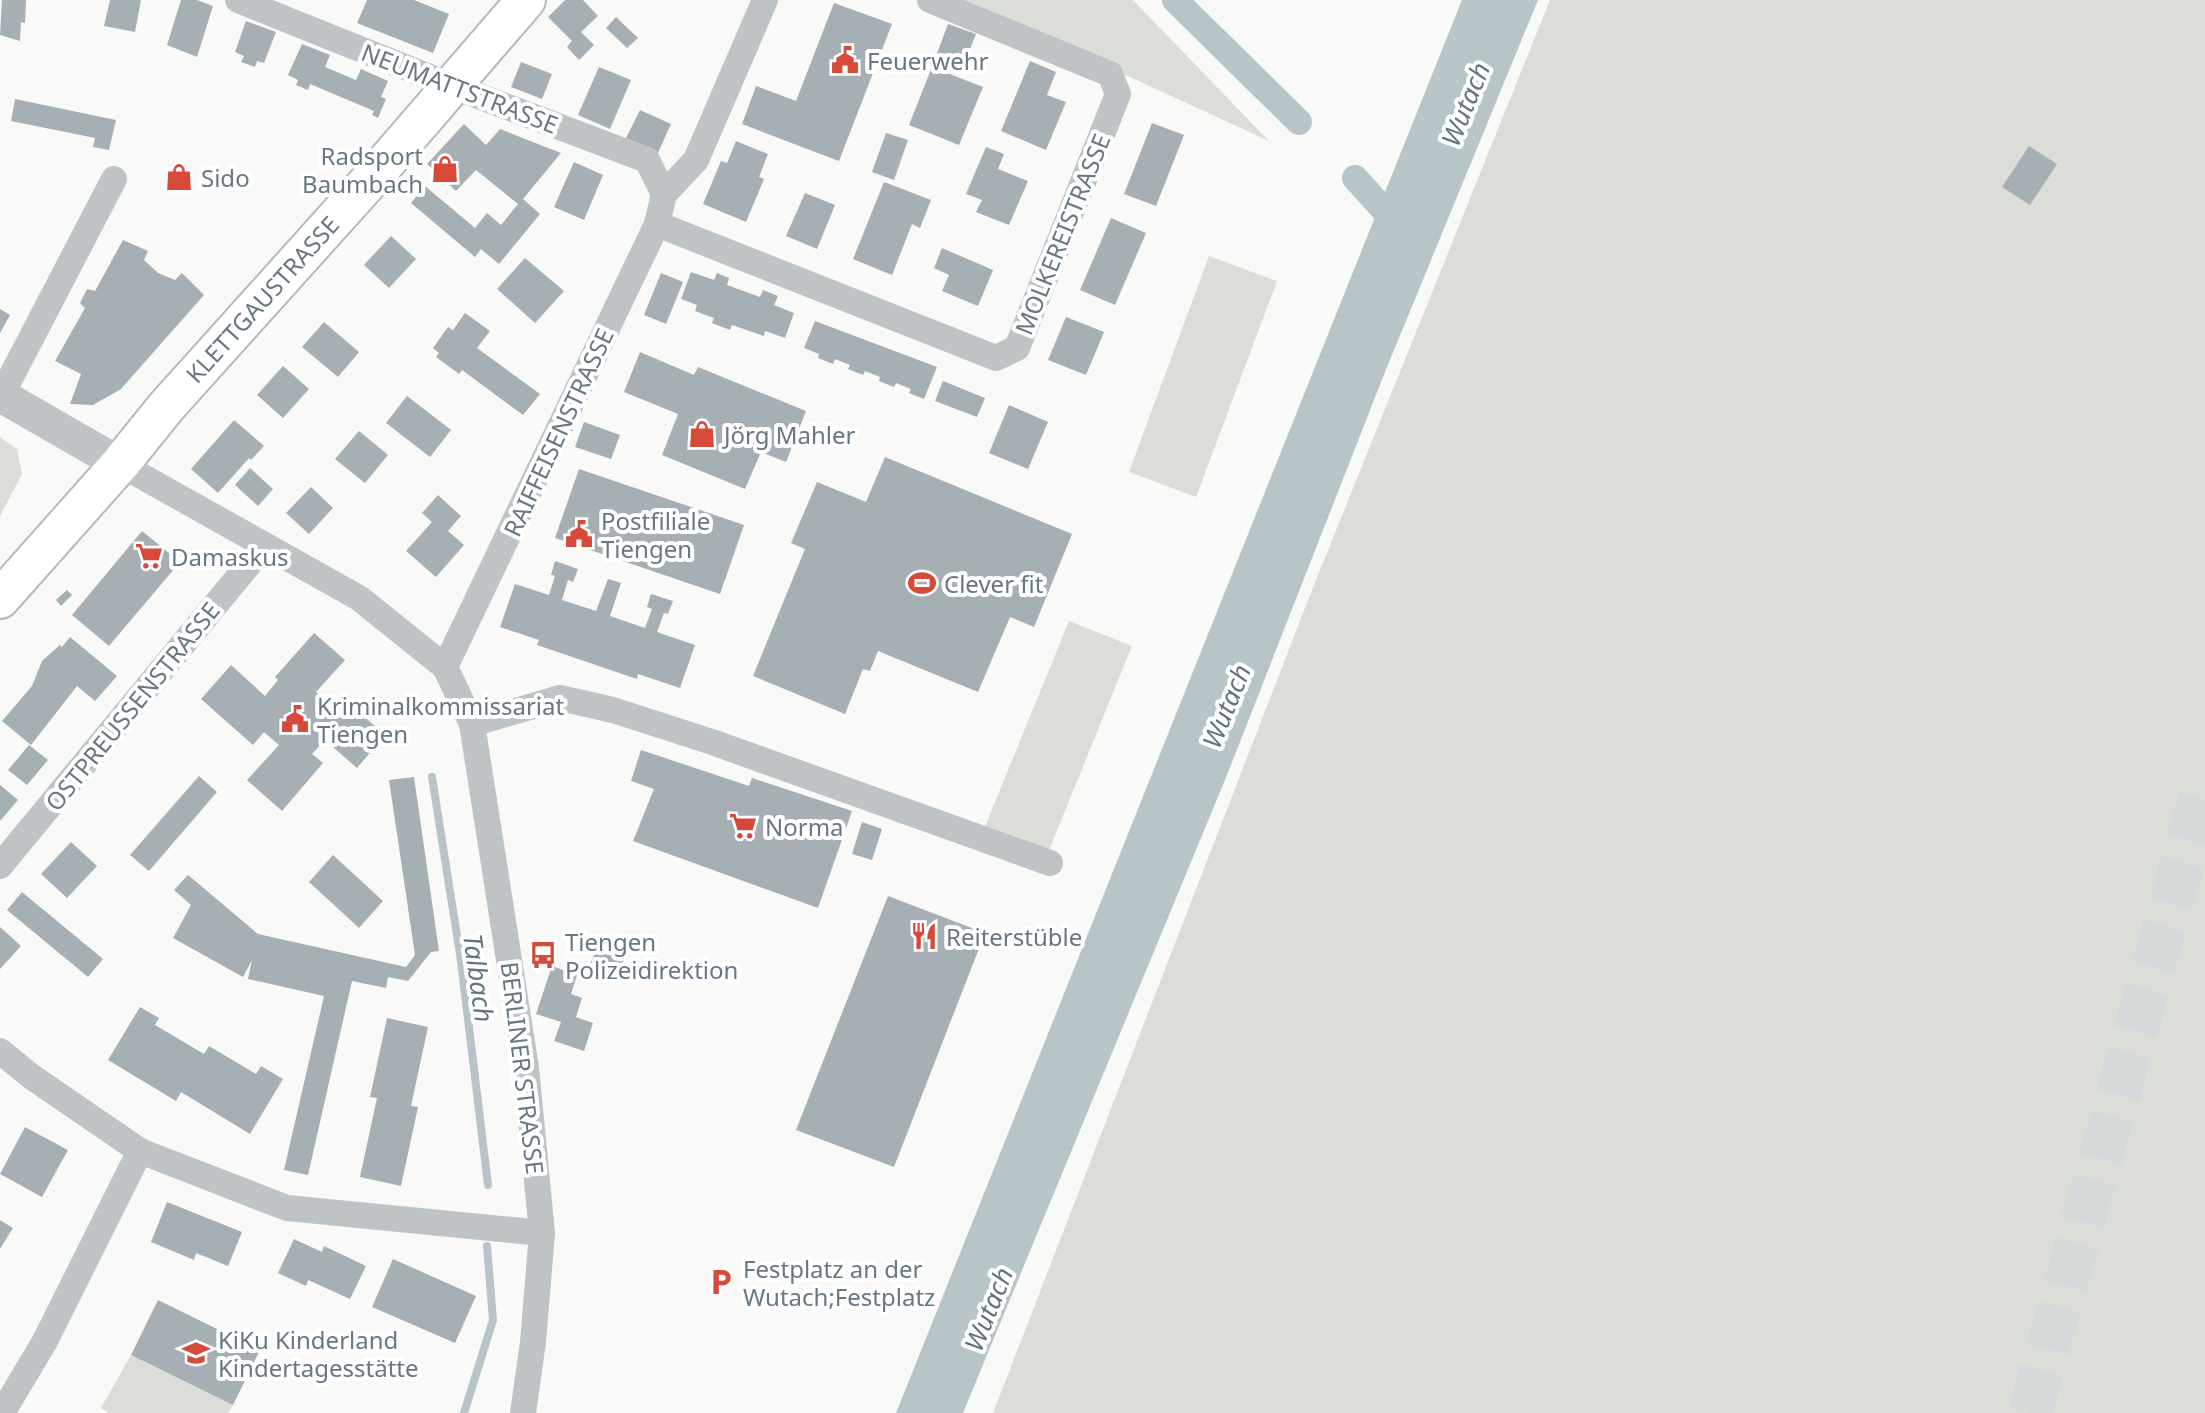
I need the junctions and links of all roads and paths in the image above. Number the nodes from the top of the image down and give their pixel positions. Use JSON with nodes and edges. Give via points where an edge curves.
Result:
{"nodes":[{"id":1,"x":238,"y":0,"type":"edge"},
{"id":2,"x":526,"y":0,"type":"edge"},
{"id":3,"x":765,"y":0,"type":"edge"},
{"id":4,"x":930,"y":0,"type":"edge"},
{"id":5,"x":452,"y":86,"type":"junction"},
{"id":6,"x":114,"y":179,"type":"dead end"},
{"id":7,"x":664,"y":194,"type":"junction"},
{"id":8,"x":657,"y":224,"type":"junction"},
{"id":9,"x":0,"y":396,"type":"edge"},
{"id":10,"x":120,"y":464,"type":"junction"},
{"id":11,"x":264,"y":546,"type":"junction"},
{"id":12,"x":0,"y":599,"type":"edge"},
{"id":13,"x":445,"y":667,"type":"junction"},
{"id":14,"x":472,"y":724,"type":"junction"},
{"id":15,"x":1050,"y":863,"type":"dead end"},
{"id":16,"x":0,"y":866,"type":"edge"},
{"id":17,"x":0,"y":1051,"type":"edge"},
{"id":18,"x":140,"y":1151,"type":"junction"},
{"id":19,"x":542,"y":1233,"type":"junction"},
{"id":20,"x":2,"y":1413,"type":"edge"},
{"id":21,"x":523,"y":1413,"type":"edge"}],
"edges":[{"from":1,"to":5,"type":"street","name":"NEUMATTSTRASSE"},
{"from":2,"to":5,"type":"main road","name":"KLETTGAUSTRASSE"},
{"from":3,"to":7,"type":"street","via":[[696,160]]},
{"from":4,"to":8,"type":"street","name":"MOLKEREISTRASSE","via":[[1110,74],[1118,94],[1017,348],[996,358]]},
{"from":5,"to":7,"type":"street","name":"NEUMATTSTRASSE","via":[[647,160]]},
{"from":5,"to":10,"type":"main road","name":"KLETTGAUSTRASSE"},
{"from":6,"to":9,"type":"street"},
{"from":7,"to":8,"type":"street","name":"RAIFFEISENSTRASSE"},
{"from":8,"to":13,"type":"street","name":"RAIFFEISENSTRASSE"},
{"from":9,"to":10,"type":"street"},
{"from":10,"to":11,"type":"street","name":"BERLINER STRASSE"},
{"from":10,"to":12,"type":"main road","name":"KLETTGAUSTRASSE"},
{"from":11,"to":13,"type":"street","name":"BERLINER STRASSE","via":[[359,598]]},
{"from":11,"to":16,"type":"street","name":"OSTPREUSSENSTRASSE"},
{"from":13,"to":14,"type":"street","name":"BERLINER STRASSE"},
{"from":14,"to":15,"type":"street","via":[[560,698],[613,710]]},
{"from":14,"to":19,"type":"street","name":"BERLINER STRASSE","via":[[526,1068]]},
{"from":17,"to":18,"type":"street"},
{"from":18,"to":19,"type":"street","via":[[287,1208]]},
{"from":18,"to":20,"type":"street","via":[[45,1341]]},
{"from":19,"to":21,"type":"street","name":"BERLINER STRASSE"}]}
